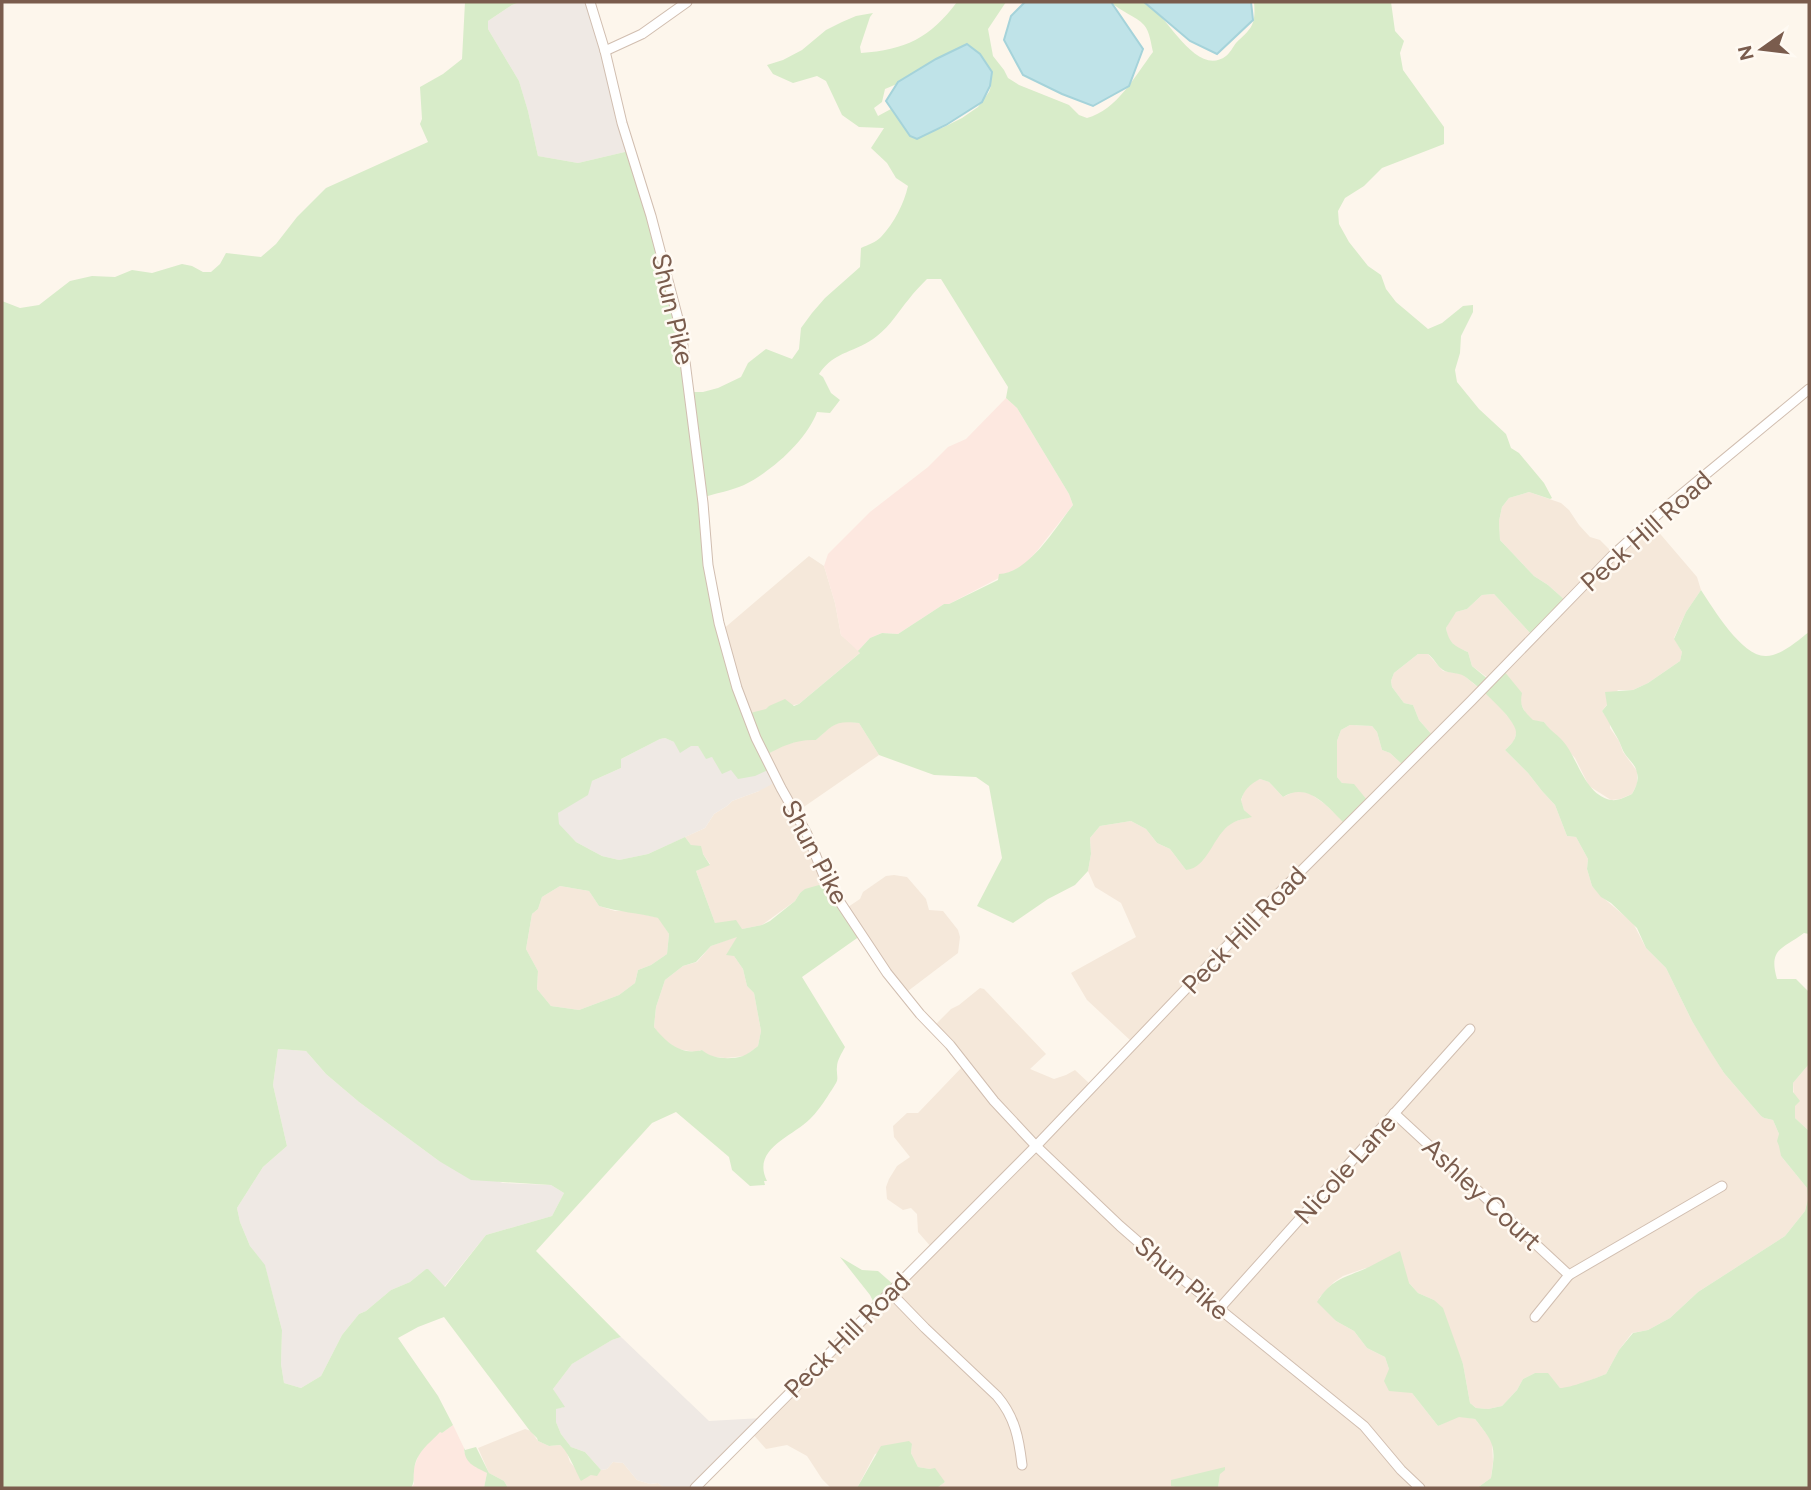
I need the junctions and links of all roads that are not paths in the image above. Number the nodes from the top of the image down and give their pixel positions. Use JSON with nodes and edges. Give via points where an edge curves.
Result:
{"nodes":[{"id":1,"x":590,"y":2,"type":"edge"},
{"id":2,"x":687,"y":2,"type":"edge"},
{"id":3,"x":605,"y":51,"type":"junction"},
{"id":4,"x":1809,"y":389,"type":"edge"},
{"id":5,"x":1470,"y":1029,"type":"dead end"},
{"id":6,"x":1394,"y":1113,"type":"junction"},
{"id":7,"x":1036,"y":1146,"type":"junction"},
{"id":8,"x":1722,"y":1186,"type":"dead end"},
{"id":9,"x":1569,"y":1275,"type":"junction"},
{"id":10,"x":890,"y":1292,"type":"junction"},
{"id":11,"x":1219,"y":1309,"type":"junction"},
{"id":12,"x":1535,"y":1317,"type":"dead end"},
{"id":13,"x":1022,"y":1465,"type":"dead end"},
{"id":14,"x":695,"y":1488,"type":"edge"},
{"id":15,"x":1420,"y":1488,"type":"edge"}],
"edges":[{"from":1,"to":3,"type":"street","name":"Shun Pike"},
{"from":2,"to":3,"type":"street","via":[[642,34]]},
{"from":3,"to":7,"type":"street","name":"Shun Pike","via":[[681,330],[710,577],[737,688],[756,737],[826,881],[887,973]]},
{"from":4,"to":7,"type":"street","name":"Peck Hill Road","via":[[1614,554]]},
{"from":5,"to":6,"type":"street","name":"Nicole Lane"},
{"from":6,"to":9,"type":"street","name":"Ashley Court"},
{"from":6,"to":11,"type":"street","name":"Nicole Lane"},
{"from":7,"to":10,"type":"street","name":"Peck Hill Road"},
{"from":7,"to":11,"type":"street","name":"Shun Pike","via":[[1120,1226]]},
{"from":8,"to":9,"type":"street"},
{"from":9,"to":12,"type":"street"},
{"from":10,"to":13,"type":"street","via":[[1006,1407],[1016,1429]]},
{"from":10,"to":14,"type":"street","name":"Peck Hill Road"},
{"from":11,"to":15,"type":"street","name":"Shun Pike","via":[[1364,1426]]}]}
